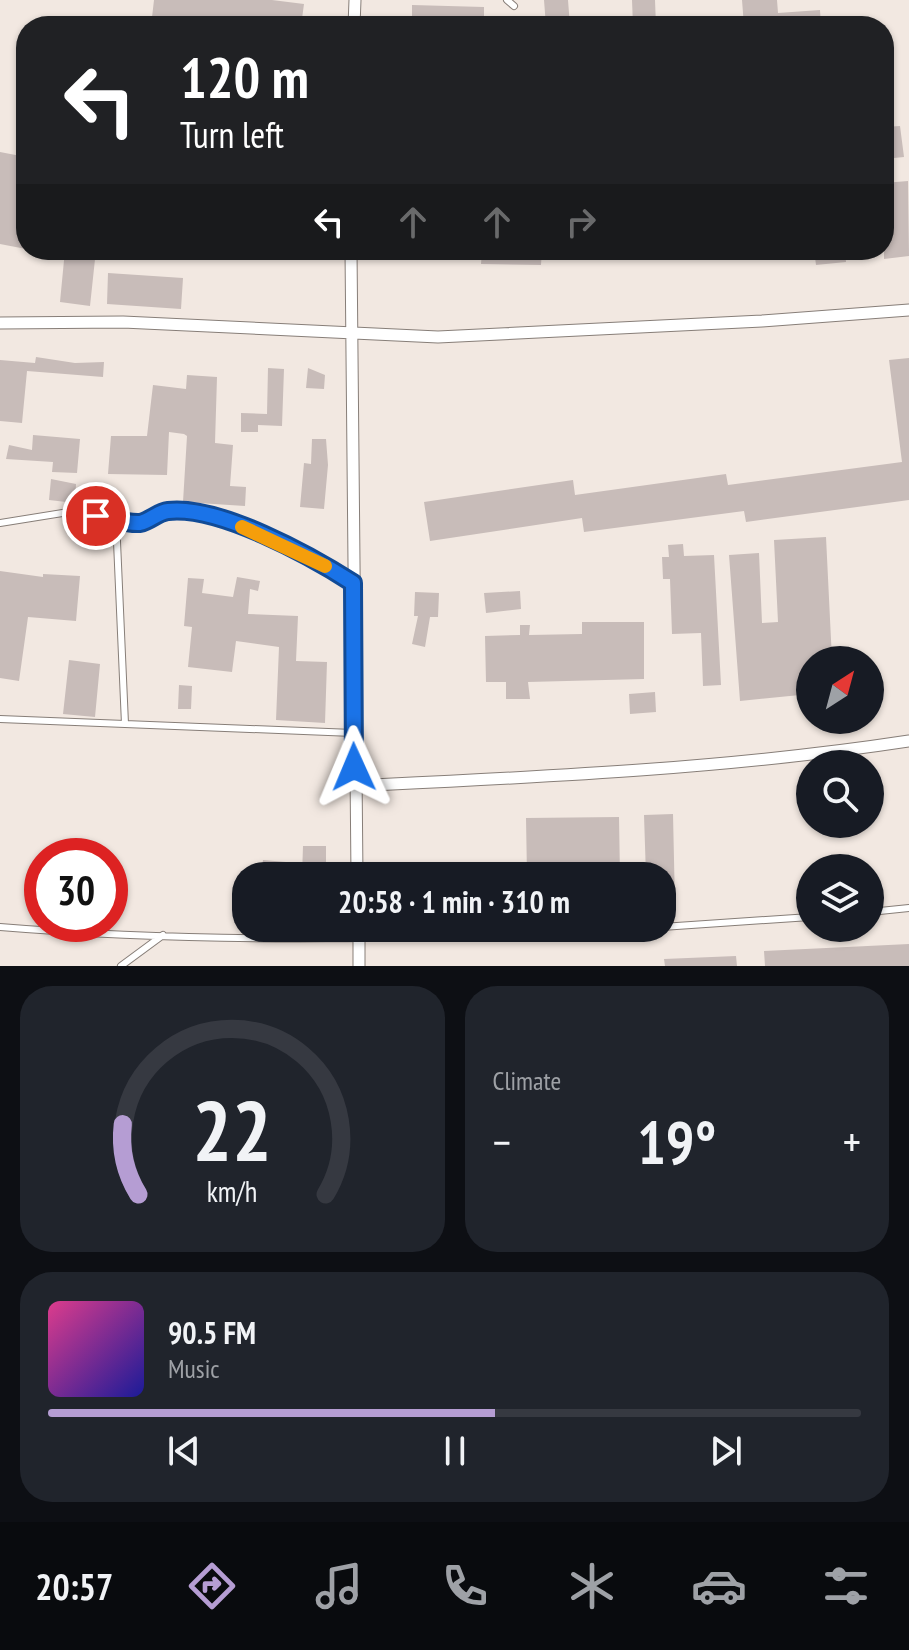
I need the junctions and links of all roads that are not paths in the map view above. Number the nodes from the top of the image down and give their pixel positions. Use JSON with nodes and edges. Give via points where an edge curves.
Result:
{"nodes":[{"id":1,"x":507,"y":0,"type":"edge"},
{"id":2,"x":514,"y":6,"type":"dead end"},
{"id":3,"x":351,"y":260,"type":"edge"},
{"id":4,"x":909,"y":310,"type":"edge"},
{"id":5,"x":0,"y":323,"type":"edge"},
{"id":6,"x":351,"y":334,"type":"junction"},
{"id":7,"x":116,"y":519,"type":"junction"},
{"id":8,"x":0,"y":523,"type":"edge"},
{"id":9,"x":353,"y":583,"type":"junction"},
{"id":10,"x":0,"y":719,"type":"edge"},
{"id":11,"x":125,"y":724,"type":"junction"},
{"id":12,"x":353,"y":733,"type":"junction"},
{"id":13,"x":909,"y":741,"type":"edge"},
{"id":14,"x":354,"y":786,"type":"junction"},
{"id":15,"x":357,"y":862,"type":"edge"},
{"id":16,"x":909,"y":908,"type":"edge"},
{"id":17,"x":884,"y":911,"type":"edge"},
{"id":18,"x":796,"y":918,"type":"edge"},
{"id":19,"x":676,"y":926,"type":"edge"},
{"id":20,"x":0,"y":927,"type":"edge"},
{"id":21,"x":163,"y":934,"type":"junction"},
{"id":22,"x":232,"y":934,"type":"edge"},
{"id":23,"x":359,"y":942,"type":"edge"},
{"id":24,"x":121,"y":966,"type":"edge"},
{"id":25,"x":359,"y":966,"type":"edge"}],
"edges":[{"from":1,"to":2,"type":"lane"},
{"from":3,"to":6,"type":"street"},
{"from":4,"to":6,"type":"street","via":[[438,337]]},
{"from":5,"to":6,"type":"street","via":[[123,322]]},
{"from":6,"to":9,"type":"street"},
{"from":7,"to":8,"type":"lane","via":[[81,510]]},
{"from":7,"to":9,"type":"lane","via":[[140,523],[167,511],[203,516],[268,537]]},
{"from":7,"to":11,"type":"lane"},
{"from":9,"to":12,"type":"street"},
{"from":10,"to":11,"type":"lane"},
{"from":11,"to":12,"type":"lane"},
{"from":12,"to":14,"type":"street"},
{"from":13,"to":14,"type":"street","via":[[517,778]]},
{"from":14,"to":15,"type":"street"},
{"from":16,"to":17,"type":"lane"},
{"from":18,"to":19,"type":"lane"},
{"from":20,"to":21,"type":"lane"},
{"from":21,"to":22,"type":"lane"},
{"from":21,"to":24,"type":"lane"},
{"from":23,"to":25,"type":"street"}]}
